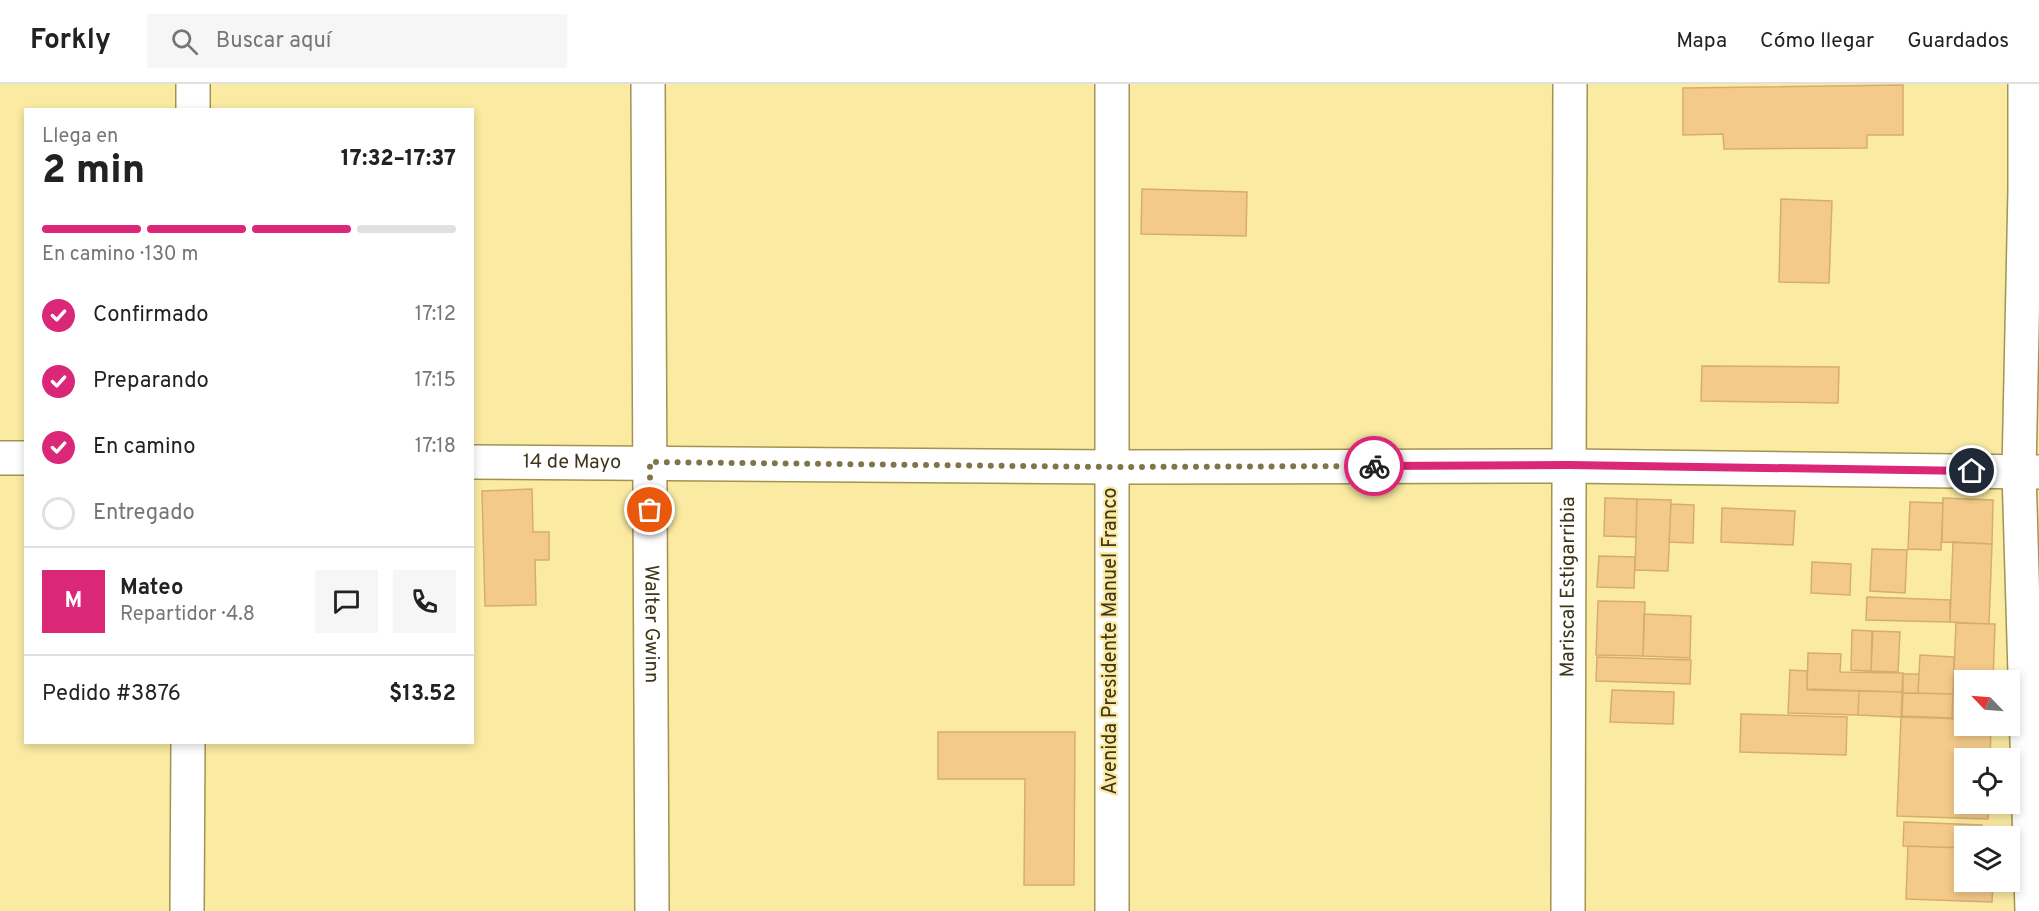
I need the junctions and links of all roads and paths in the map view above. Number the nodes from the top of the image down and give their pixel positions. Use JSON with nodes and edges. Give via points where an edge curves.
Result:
{"nodes":[{"id":1,"x":193,"y":84,"type":"edge"},
{"id":2,"x":648,"y":84,"type":"edge"},
{"id":3,"x":1112,"y":84,"type":"edge"},
{"id":4,"x":1570,"y":84,"type":"edge"},
{"id":5,"x":2025,"y":84,"type":"edge"},
{"id":6,"x":193,"y":108,"type":"edge"},
{"id":7,"x":0,"y":458,"type":"edge"},
{"id":8,"x":24,"y":458,"type":"edge"},
{"id":9,"x":474,"y":462,"type":"edge"},
{"id":10,"x":650,"y":462,"type":"junction"},
{"id":11,"x":1569,"y":465,"type":"junction"},
{"id":12,"x":1111,"y":467,"type":"junction"},
{"id":13,"x":2029,"y":472,"type":"edge"},
{"id":14,"x":188,"y":744,"type":"edge"},
{"id":15,"x":187,"y":911,"type":"edge"},
{"id":16,"x":652,"y":911,"type":"edge"},
{"id":17,"x":1112,"y":911,"type":"edge"},
{"id":18,"x":1568,"y":911,"type":"edge"},
{"id":19,"x":2032,"y":911,"type":"edge"}],
"edges":[{"from":1,"to":6,"type":"street"},
{"from":2,"to":10,"type":"street","name":"Walter Gwinn"},
{"from":3,"to":12,"type":"street","name":"Avenida Presidente Manuel Franco"},
{"from":4,"to":11,"type":"street","name":"Mariscal Estigarribia"},
{"from":5,"to":13,"type":"street"},
{"from":7,"to":8,"type":"street"},
{"from":9,"to":10,"type":"street","name":"14 de Mayo"},
{"from":10,"to":12,"type":"street","name":"14 de Mayo"},
{"from":10,"to":16,"type":"street","name":"Walter Gwinn"},
{"from":11,"to":12,"type":"street","name":"14 de Mayo"},
{"from":11,"to":13,"type":"street","name":"14 de Mayo"},
{"from":11,"to":18,"type":"street","name":"Mariscal Estigarribia"},
{"from":12,"to":17,"type":"street","name":"Avenida Presidente Manuel Franco"},
{"from":13,"to":19,"type":"street"},
{"from":14,"to":15,"type":"street"}]}
